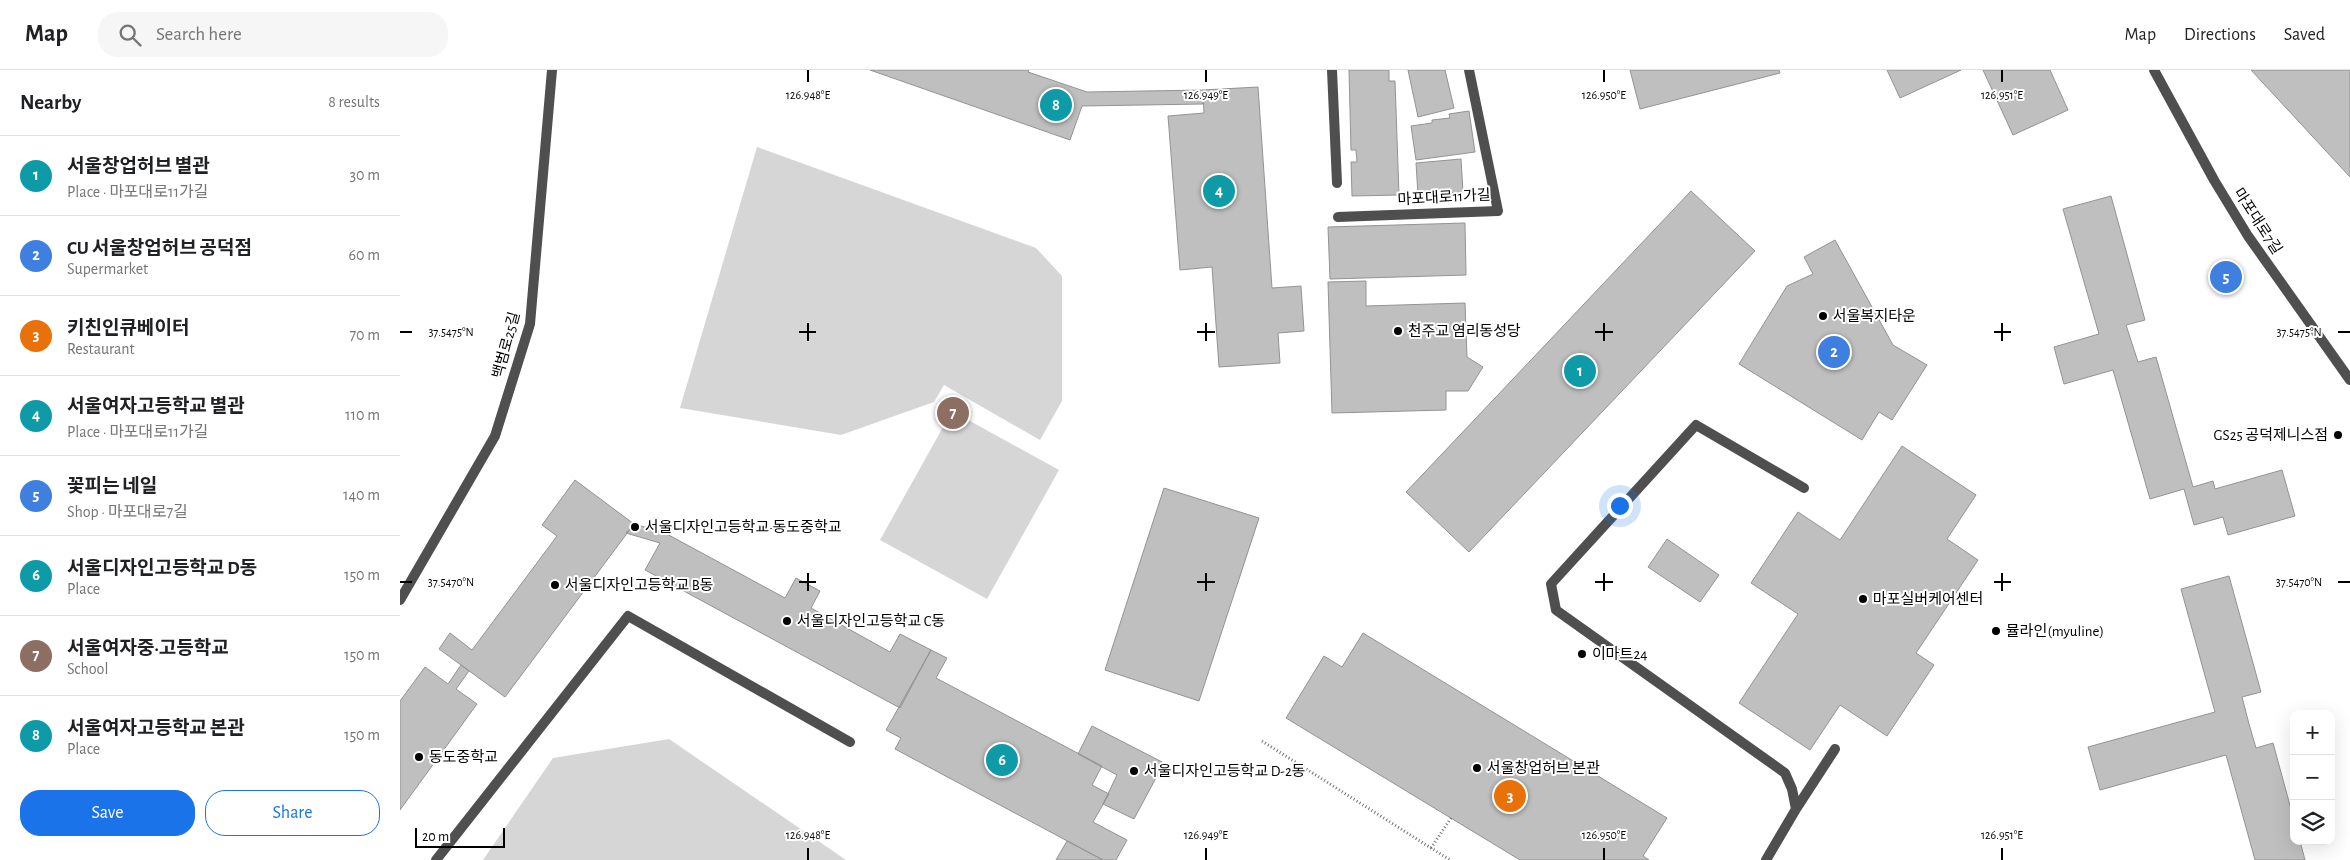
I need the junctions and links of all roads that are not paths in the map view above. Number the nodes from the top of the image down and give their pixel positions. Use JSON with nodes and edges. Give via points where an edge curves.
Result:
{"nodes":[{"id":1,"x":552,"y":70,"type":"edge"},
{"id":2,"x":1332,"y":70,"type":"edge"},
{"id":3,"x":1469,"y":70,"type":"edge"},
{"id":4,"x":2154,"y":70,"type":"edge"},
{"id":5,"x":1337,"y":183,"type":"dead end"},
{"id":6,"x":1338,"y":217,"type":"dead end"},
{"id":7,"x":2350,"y":380,"type":"edge"},
{"id":8,"x":1804,"y":488,"type":"dead end"},
{"id":9,"x":402,"y":594,"type":"edge"},
{"id":10,"x":850,"y":742,"type":"dead end"},
{"id":11,"x":1835,"y":749,"type":"dead end"},
{"id":12,"x":1796,"y":809,"type":"junction"},
{"id":13,"x":436,"y":860,"type":"edge"},
{"id":14,"x":1766,"y":860,"type":"edge"}],
"edges":[{"from":1,"to":9,"type":"street","name":"백범로25길","via":[[530,324],[495,436]]},
{"from":2,"to":5,"type":"street"},
{"from":3,"to":6,"type":"street","name":"마포대로11가길","via":[[1498,211]]},
{"from":4,"to":7,"type":"street","name":"마포대로7길","via":[[2248,236]]},
{"from":8,"to":12,"type":"street","via":[[1696,425],[1552,584],[1556,610],[1785,773]]},
{"from":10,"to":13,"type":"street","via":[[628,616]]},
{"from":11,"to":12,"type":"street"},
{"from":12,"to":14,"type":"street"}]}
